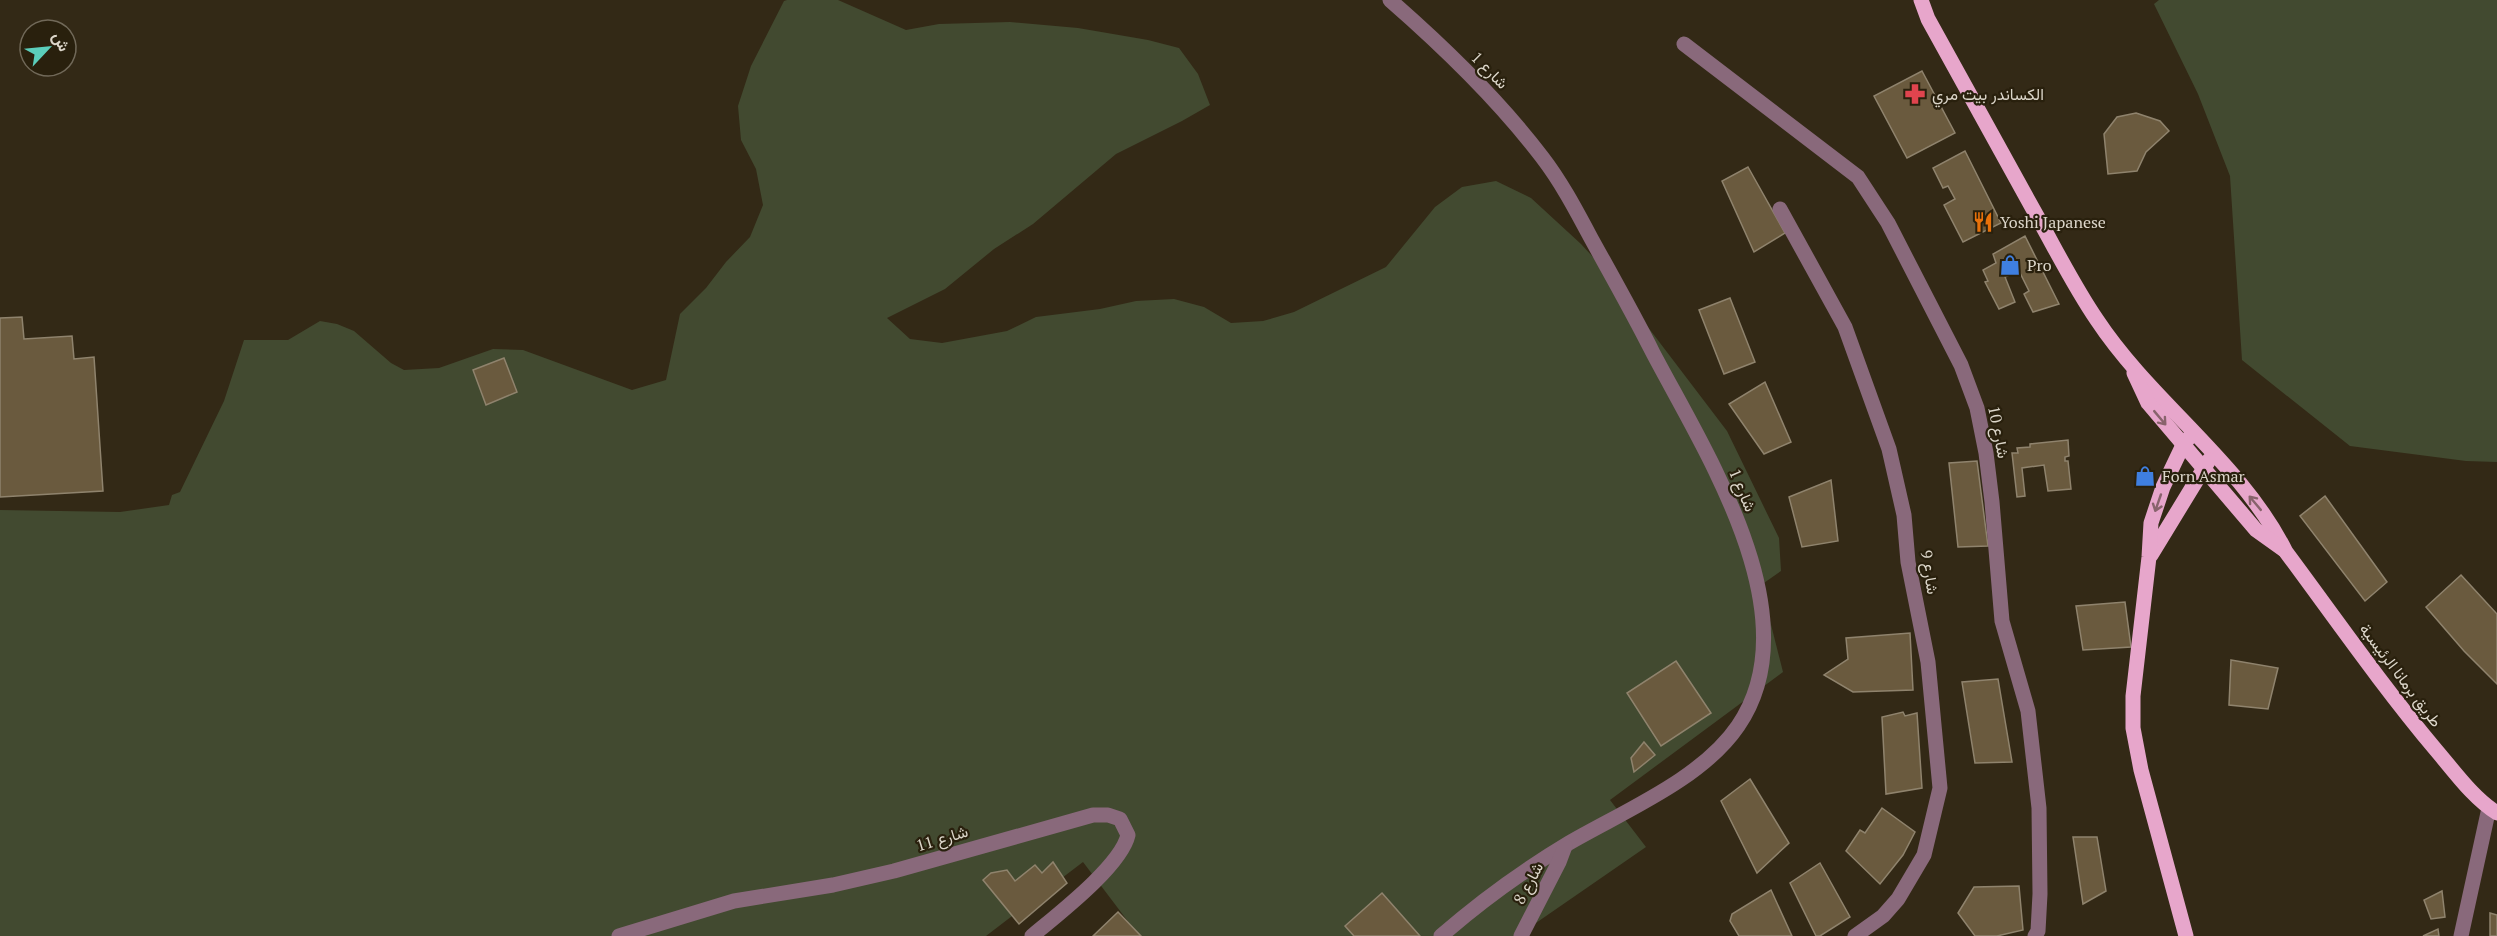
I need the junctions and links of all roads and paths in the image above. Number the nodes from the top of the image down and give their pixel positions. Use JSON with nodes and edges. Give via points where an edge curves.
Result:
{"nodes":[{"id":1,"x":1390,"y":0,"type":"edge"},
{"id":2,"x":1921,"y":0,"type":"edge"},
{"id":3,"x":1684,"y":44,"type":"dead end"},
{"id":4,"x":1780,"y":209,"type":"dead end"},
{"id":5,"x":2132,"y":367,"type":"junction"},
{"id":6,"x":2193,"y":433,"type":"junction"},
{"id":7,"x":2182,"y":444,"type":"junction"},
{"id":8,"x":2214,"y":453,"type":"junction"},
{"id":9,"x":2204,"y":468,"type":"junction"},
{"id":10,"x":2286,"y":552,"type":"junction"},
{"id":11,"x":2149,"y":557,"type":"junction"},
{"id":12,"x":2493,"y":810,"type":"edge"},
{"id":13,"x":1565,"y":846,"type":"junction"},
{"id":14,"x":619,"y":936,"type":"edge"},
{"id":15,"x":1032,"y":936,"type":"edge"},
{"id":16,"x":1441,"y":936,"type":"edge"},
{"id":17,"x":1521,"y":936,"type":"edge"},
{"id":18,"x":1855,"y":936,"type":"edge"},
{"id":19,"x":2035,"y":936,"type":"edge"},
{"id":20,"x":2186,"y":936,"type":"edge"},
{"id":21,"x":2461,"y":936,"type":"edge"}],
"edges":[{"from":1,"to":13,"type":"street","name":"شارع 1","via":[[1503,108],[1545,160],[1684,407],[1728,496],[1757,588],[1763,625],[1762,669],[1739,725],[1709,759],[1682,779]]},
{"from":2,"to":5,"type":"main road","name":"طريق برمانا الرئيسية","via":[[2059,257],[2097,320]]},
{"from":3,"to":19,"type":"street","name":"شارع 10","via":[[1858,177],[1888,223],[1961,365],[1977,408],[1986,453],[2002,621],[2028,711],[2039,808],[2040,894]]},
{"from":4,"to":18,"type":"street","name":"شارع 9","via":[[1845,327],[1889,448],[1929,672],[1940,788],[1924,855],[1898,899],[1883,916]]},
{"from":5,"to":6,"type":"main road","name":"طريق برمانا الرئيسية"},
{"from":5,"to":7,"type":"main road","name":"طريق برمانا الرئيسية","one_way":true,"via":[[2148,403]]},
{"from":6,"to":7,"type":"main road"},
{"from":6,"to":8,"type":"main road","name":"طريق برمانا الرئيسية"},
{"from":7,"to":9,"type":"main road","name":"طريق برمانا الرئيسية"},
{"from":7,"to":11,"type":"main road","one_way":true,"via":[[2151,523]]},
{"from":8,"to":9,"type":"main road"},
{"from":10,"to":8,"type":"main road","name":"طريق برمانا الرئيسية","one_way":true,"via":[[2271,522]]},
{"from":9,"to":10,"type":"main road","name":"طريق برمانا الرئيسية","via":[[2256,530]]},
{"from":9,"to":11,"type":"main road"},
{"from":10,"to":12,"type":"main road","name":"طريق برمانا الرئيسية","via":[[2418,728]]},
{"from":11,"to":20,"type":"main road","via":[[2133,728],[2140,770]]},
{"from":12,"to":21,"type":"street"},
{"from":13,"to":16,"type":"street","name":"شارع 1","via":[[1472,909]]},
{"from":13,"to":17,"type":"street","name":"شارع 8"},
{"from":14,"to":15,"type":"street","name":"شارع 11","via":[[734,901],[894,871],[1093,815],[1120,819],[1128,835],[1121,852]]}]}
